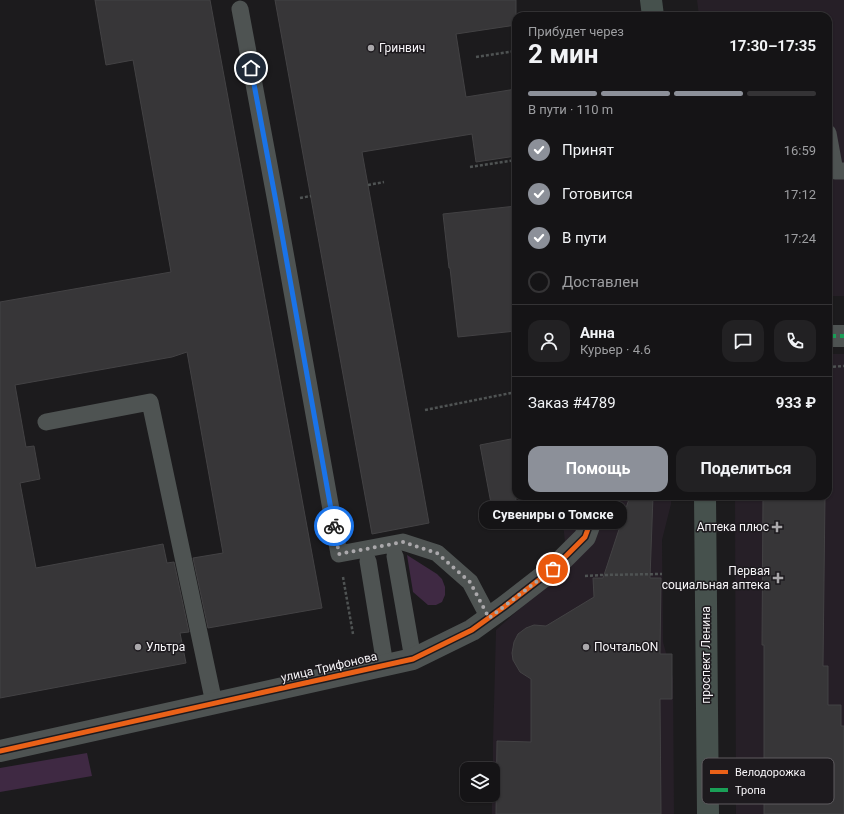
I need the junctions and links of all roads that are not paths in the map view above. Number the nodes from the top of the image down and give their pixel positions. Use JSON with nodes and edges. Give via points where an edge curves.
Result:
{"nodes":[{"id":1,"x":651,"y":0,"type":"edge"},
{"id":2,"x":240,"y":9,"type":"dead end"},
{"id":3,"x":652,"y":12,"type":"edge"},
{"id":4,"x":832,"y":155,"type":"edge"},
{"id":5,"x":844,"y":171,"type":"edge"},
{"id":6,"x":832,"y":336,"type":"edge"},
{"id":7,"x":844,"y":336,"type":"edge"},
{"id":8,"x":46,"y":422,"type":"dead end"},
{"id":9,"x":598,"y":500,"type":"edge"},
{"id":10,"x":705,"y":500,"type":"edge"},
{"id":11,"x":396,"y":556,"type":"dead end"},
{"id":12,"x":368,"y":561,"type":"dead end"},
{"id":13,"x":489,"y":618,"type":"junction"},
{"id":14,"x":412,"y":659,"type":"junction"},
{"id":15,"x":385,"y":665,"type":"junction"},
{"id":16,"x":214,"y":704,"type":"junction"},
{"id":17,"x":0,"y":751,"type":"edge"},
{"id":18,"x":707,"y":758,"type":"edge"},
{"id":19,"x":708,"y":804,"type":"edge"},
{"id":20,"x":708,"y":814,"type":"edge"}],
"edges":[{"from":1,"to":3,"type":"main road"},
{"from":2,"to":13,"type":"lane","via":[[339,554],[403,542],[437,553],[470,582]]},
{"from":4,"to":5,"type":"lane","via":[[835,171]]},
{"from":6,"to":7,"type":"street"},
{"from":8,"to":16,"type":"lane","via":[[150,402]]},
{"from":9,"to":13,"type":"street","name":"улица Трифонова","via":[[585,536],[553,569]]},
{"from":10,"to":18,"type":"main road","name":"проспект Ленина"},
{"from":11,"to":14,"type":"lane"},
{"from":12,"to":15,"type":"lane"},
{"from":13,"to":14,"type":"street","name":"улица Трифонова","via":[[472,630]]},
{"from":14,"to":15,"type":"street","name":"улица Трифонова"},
{"from":15,"to":16,"type":"street","name":"улица Трифонова"},
{"from":16,"to":17,"type":"street","name":"улица Трифонова"},
{"from":19,"to":20,"type":"main road","name":"проспект Ленина"}]}
